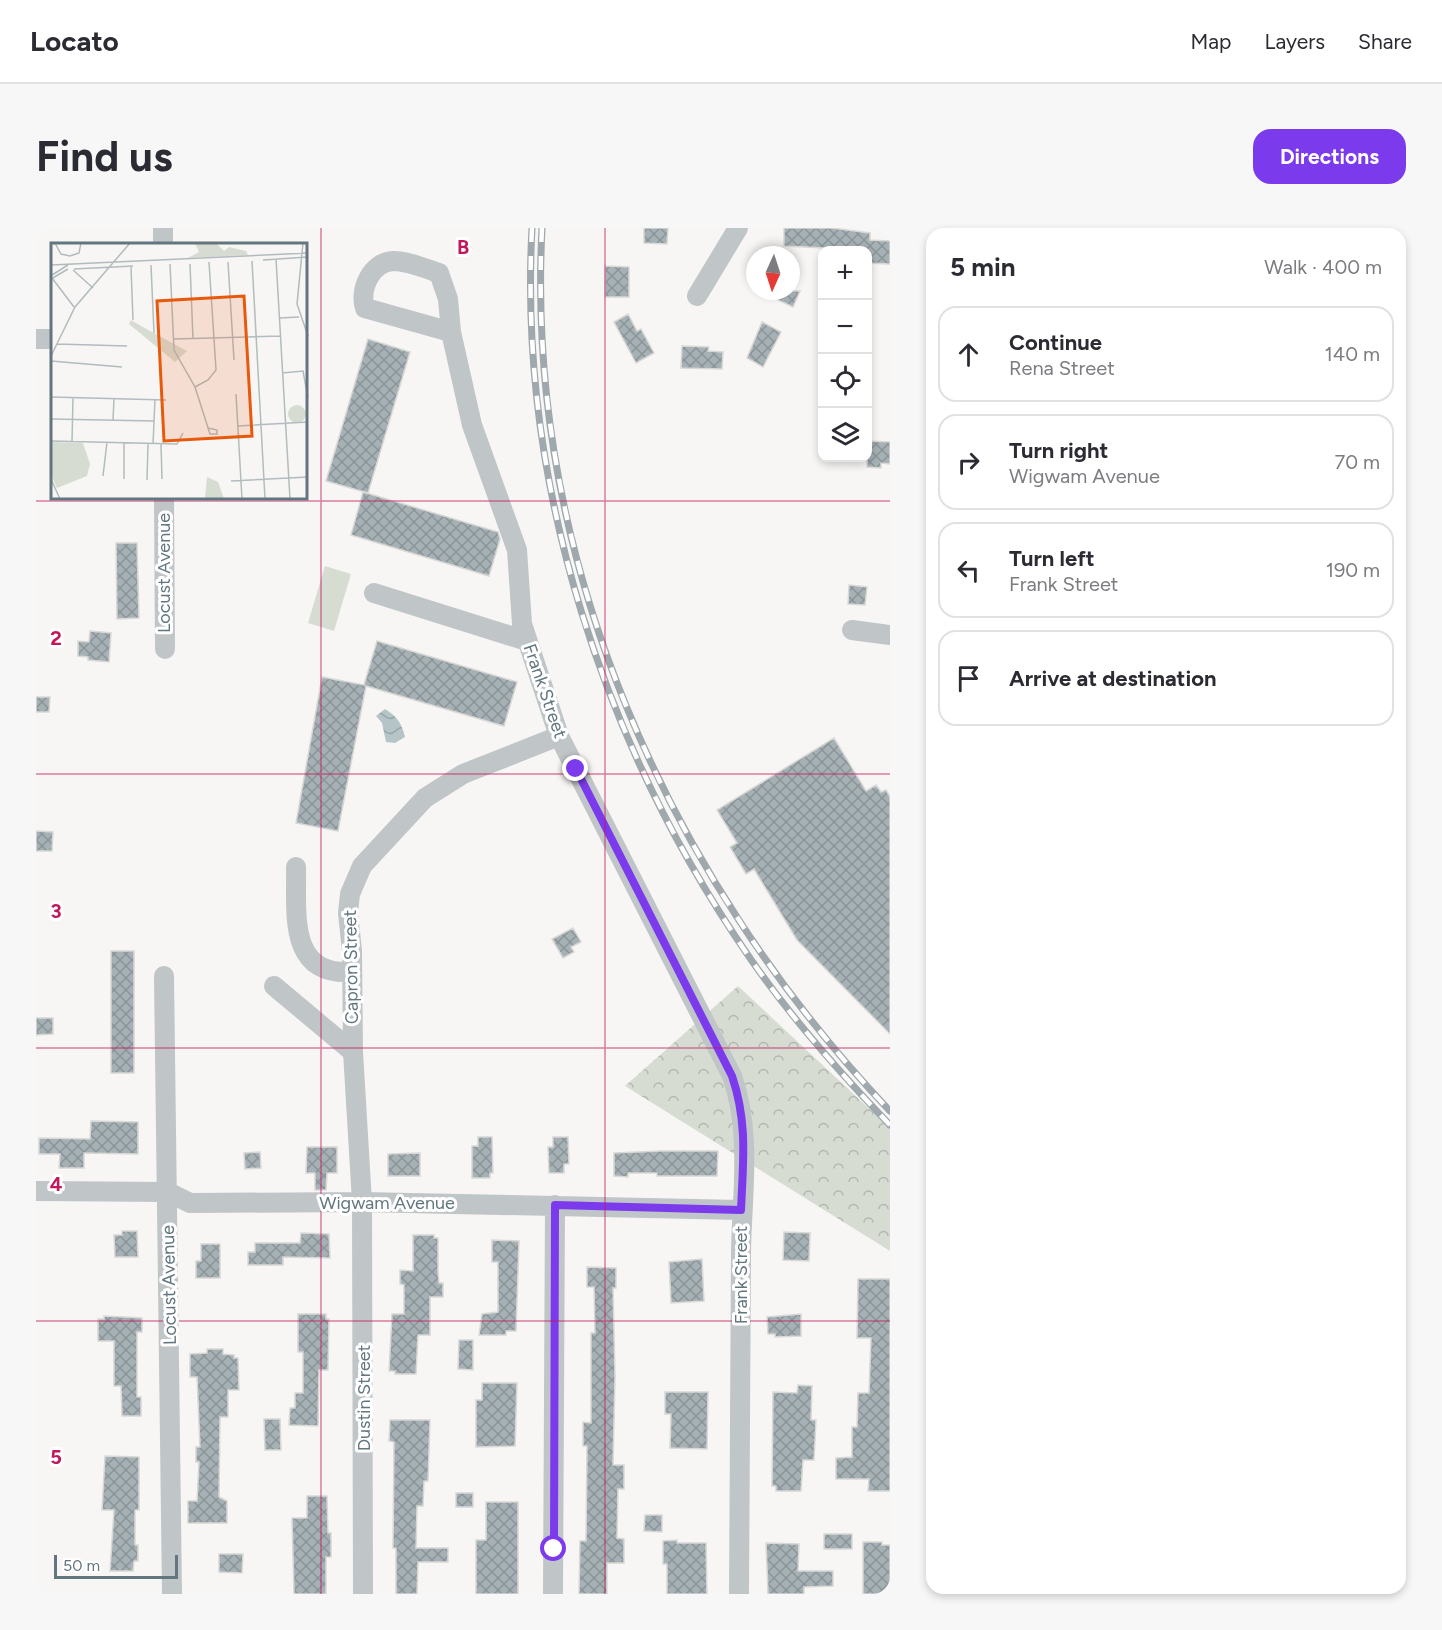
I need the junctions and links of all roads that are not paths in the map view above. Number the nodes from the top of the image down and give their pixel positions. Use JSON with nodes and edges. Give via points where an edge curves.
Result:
{"nodes":[{"id":1,"x":738,"y":228,"type":"edge"},
{"id":2,"x":697,"y":296,"type":"dead end"},
{"id":3,"x":451,"y":332,"type":"junction"},
{"id":4,"x":164,"y":500,"type":"edge"},
{"id":5,"x":374,"y":593,"type":"dead end"},
{"id":6,"x":852,"y":630,"type":"dead end"},
{"id":7,"x":890,"y":635,"type":"edge"},
{"id":8,"x":527,"y":641,"type":"junction"},
{"id":9,"x":165,"y":649,"type":"dead end"},
{"id":10,"x":559,"y":736,"type":"junction"},
{"id":11,"x":296,"y":867,"type":"dead end"},
{"id":12,"x":352,"y":972,"type":"junction"},
{"id":13,"x":164,"y":976,"type":"dead end"},
{"id":14,"x":274,"y":986,"type":"dead end"},
{"id":15,"x":353,"y":1052,"type":"junction"},
{"id":16,"x":36,"y":1191,"type":"edge"},
{"id":17,"x":168,"y":1192,"type":"junction"},
{"id":18,"x":362,"y":1202,"type":"junction"},
{"id":19,"x":555,"y":1205,"type":"junction"},
{"id":20,"x":741,"y":1210,"type":"junction"},
{"id":21,"x":172,"y":1594,"type":"edge"},
{"id":22,"x":363,"y":1594,"type":"edge"},
{"id":23,"x":553,"y":1594,"type":"edge"},
{"id":24,"x":739,"y":1594,"type":"edge"}],
"edges":[{"from":1,"to":2,"type":"street"},
{"from":3,"to":3,"type":"street","name":"Frank Street","via":[[366,308],[362,299],[364,285],[374,270],[391,261],[439,273],[448,299]]},
{"from":3,"to":8,"type":"street","name":"Frank Street","via":[[472,425],[517,550],[522,624]]},
{"from":4,"to":9,"type":"street","name":"Locust Avenue"},
{"from":5,"to":8,"type":"street"},
{"from":6,"to":7,"type":"street"},
{"from":8,"to":10,"type":"street","name":"Frank Street"},
{"from":10,"to":12,"type":"street","name":"Capron Street","via":[[464,773],[438,789],[370,856],[350,894]]},
{"from":10,"to":20,"type":"street","name":"Frank Street","via":[[732,1076],[744,1123]]},
{"from":11,"to":12,"type":"street","via":[[298,928],[306,957],[337,973]]},
{"from":12,"to":15,"type":"street","name":"Capron Street"},
{"from":13,"to":17,"type":"street","name":"Locust Avenue"},
{"from":14,"to":15,"type":"street"},
{"from":15,"to":18,"type":"street","name":"Capron Street"},
{"from":16,"to":17,"type":"street","name":"Wigwam Avenue"},
{"from":17,"to":18,"type":"street","name":"Wigwam Avenue","via":[[190,1203]]},
{"from":17,"to":21,"type":"street","name":"Locust Avenue"},
{"from":18,"to":19,"type":"street","name":"Wigwam Avenue"},
{"from":18,"to":22,"type":"street","name":"Dustin Street"},
{"from":19,"to":20,"type":"street","name":"Wigwam Avenue"},
{"from":19,"to":23,"type":"street"},
{"from":20,"to":24,"type":"street","name":"Frank Street"}]}
